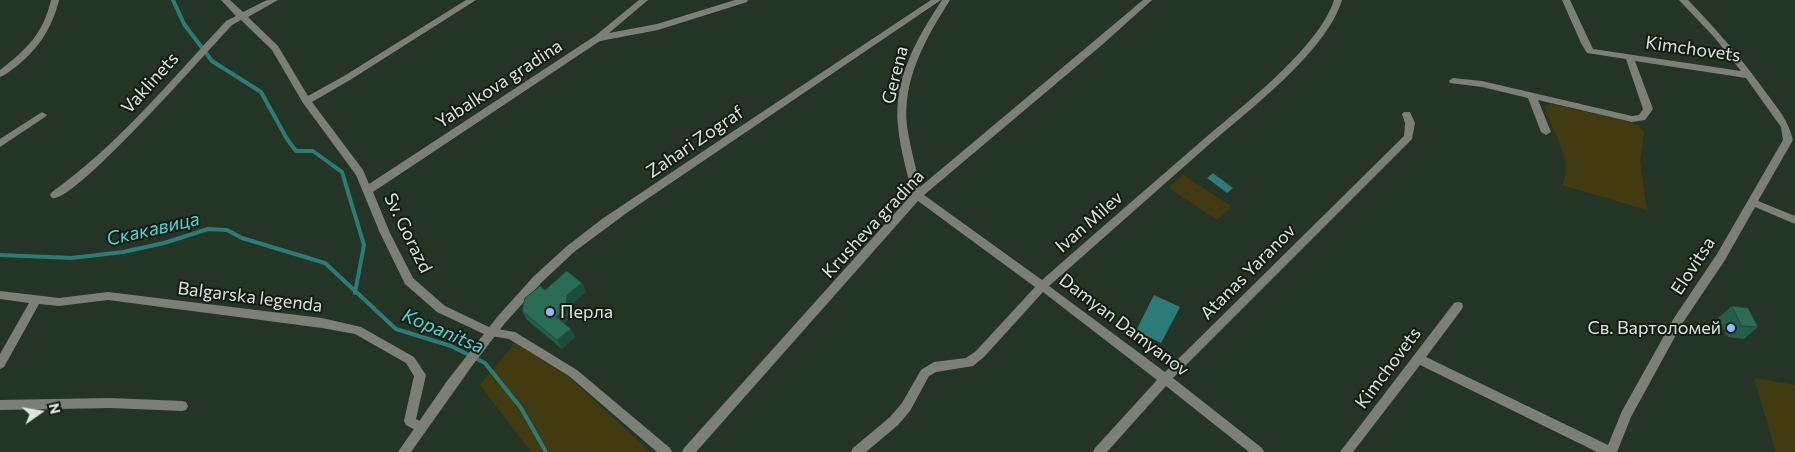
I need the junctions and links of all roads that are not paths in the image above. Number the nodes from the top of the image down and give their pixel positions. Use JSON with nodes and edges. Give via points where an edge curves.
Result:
{"nodes":[{"id":1,"x":54,"y":0,"type":"edge"},
{"id":2,"x":225,"y":0,"type":"edge"},
{"id":3,"x":274,"y":0,"type":"edge"},
{"id":4,"x":472,"y":0,"type":"edge"},
{"id":5,"x":644,"y":0,"type":"edge"},
{"id":6,"x":744,"y":0,"type":"edge"},
{"id":7,"x":937,"y":0,"type":"edge"},
{"id":8,"x":946,"y":0,"type":"edge"},
{"id":9,"x":1148,"y":0,"type":"edge"},
{"id":10,"x":1338,"y":0,"type":"edge"},
{"id":11,"x":1566,"y":0,"type":"edge"},
{"id":12,"x":1683,"y":0,"type":"edge"},
{"id":13,"x":241,"y":16,"type":"junction"},
{"id":14,"x":598,"y":38,"type":"junction"},
{"id":15,"x":1629,"y":57,"type":"junction"},
{"id":16,"x":0,"y":74,"type":"edge"},
{"id":17,"x":1749,"y":75,"type":"junction"},
{"id":18,"x":1453,"y":80,"type":"dead end"},
{"id":19,"x":1532,"y":97,"type":"junction"},
{"id":20,"x":306,"y":100,"type":"junction"},
{"id":21,"x":1407,"y":114,"type":"dead end"},
{"id":22,"x":42,"y":115,"type":"dead end"},
{"id":23,"x":1790,"y":127,"type":"edge"},
{"id":24,"x":1546,"y":132,"type":"dead end"},
{"id":25,"x":0,"y":144,"type":"edge"},
{"id":26,"x":368,"y":190,"type":"junction"},
{"id":27,"x":916,"y":194,"type":"junction"},
{"id":28,"x":55,"y":195,"type":"dead end"},
{"id":29,"x":1752,"y":202,"type":"junction"},
{"id":30,"x":1795,"y":220,"type":"edge"},
{"id":31,"x":1043,"y":285,"type":"junction"},
{"id":32,"x":0,"y":294,"type":"edge"},
{"id":33,"x":36,"y":300,"type":"junction"},
{"id":34,"x":1458,"y":306,"type":"dead end"},
{"id":35,"x":490,"y":332,"type":"junction"},
{"id":36,"x":1417,"y":358,"type":"junction"},
{"id":37,"x":0,"y":364,"type":"edge"},
{"id":38,"x":1166,"y":378,"type":"junction"},
{"id":39,"x":0,"y":405,"type":"edge"},
{"id":40,"x":182,"y":406,"type":"dead end"},
{"id":41,"x":421,"y":428,"type":"junction"},
{"id":42,"x":404,"y":452,"type":"edge"},
{"id":43,"x":666,"y":452,"type":"edge"},
{"id":44,"x":688,"y":452,"type":"edge"},
{"id":45,"x":857,"y":452,"type":"edge"},
{"id":46,"x":1099,"y":452,"type":"edge"},
{"id":47,"x":1258,"y":452,"type":"edge"},
{"id":48,"x":1346,"y":452,"type":"edge"},
{"id":49,"x":1610,"y":452,"type":"edge"}],
"edges":[{"from":1,"to":16,"type":"street","via":[[52,17],[44,34],[24,56]]},
{"from":2,"to":13,"type":"street","name":"Sv. Gorazd"},
{"from":3,"to":13,"type":"street","name":"Vaklinets"},
{"from":4,"to":20,"type":"street"},
{"from":5,"to":14,"type":"street","name":"Yabalkova gradina"},
{"from":6,"to":14,"type":"street","via":[[658,27]]},
{"from":7,"to":35,"type":"street","name":"Zahari Zograf","via":[[596,229],[538,278]]},
{"from":8,"to":27,"type":"street","name":"Gerena","via":[[913,57],[902,100],[902,117]]},
{"from":9,"to":27,"type":"street","name":"Krusheva gradina"},
{"from":10,"to":31,"type":"street","name":"Ivan Milev","via":[[1337,8],[1315,39],[1287,71]]},
{"from":11,"to":15,"type":"street","via":[[1590,51]]},
{"from":12,"to":17,"type":"street","name":"Kimchovets"},
{"from":13,"to":20,"type":"street","name":"Sv. Gorazd","via":[[276,48]]},
{"from":13,"to":28,"type":"street","name":"Vaklinets","via":[[211,40],[137,122],[84,174]]},
{"from":14,"to":26,"type":"street","name":"Yabalkova gradina"},
{"from":15,"to":17,"type":"street","name":"Kimchovets"},
{"from":15,"to":19,"type":"street","name":"Kimchovets","via":[[1648,109],[1642,118],[1632,119]]},
{"from":17,"to":23,"type":"street"},
{"from":18,"to":19,"type":"street"},
{"from":19,"to":24,"type":"street"},
{"from":20,"to":26,"type":"street","name":"Sv. Gorazd","via":[[360,173]]},
{"from":21,"to":38,"type":"street","name":"Atanas Yaranov","via":[[1409,137]]},
{"from":22,"to":25,"type":"street"},
{"from":23,"to":29,"type":"street","name":"Elovitsa","via":[[1788,140]]},
{"from":26,"to":35,"type":"street","name":"Sv. Gorazd","via":[[409,281],[441,309]]},
{"from":27,"to":31,"type":"street","name":"Damyan Damyanov"},
{"from":27,"to":44,"type":"street","name":"Krusheva gradina"},
{"from":29,"to":30,"type":"street"},
{"from":29,"to":49,"type":"street","name":"Elovitsa","via":[[1721,257],[1678,321],[1626,415]]},
{"from":31,"to":38,"type":"street","name":"Damyan Damyanov"},
{"from":31,"to":45,"type":"street","name":"Ivan Milev","via":[[969,363],[934,367],[925,373],[906,408]]},
{"from":32,"to":33,"type":"street","name":"Balgarska legenda"},
{"from":33,"to":37,"type":"street"},
{"from":33,"to":41,"type":"street","name":"Balgarska legenda","via":[[59,302],[108,296],[357,330],[410,360],[420,375],[410,421]]},
{"from":34,"to":36,"type":"street","name":"Kimchovets"},
{"from":35,"to":41,"type":"street","name":"Zahari Zograf"},
{"from":35,"to":43,"type":"street","name":"Sv. Gorazd","via":[[511,335],[573,373]]},
{"from":36,"to":48,"type":"street","name":"Kimchovets"},
{"from":36,"to":49,"type":"street"},
{"from":38,"to":46,"type":"street","name":"Atanas Yaranov"},
{"from":38,"to":47,"type":"street","name":"Damyan Damyanov"},
{"from":39,"to":40,"type":"street","via":[[110,403]]},
{"from":41,"to":42,"type":"street","name":"Zahari Zograf"}]}
